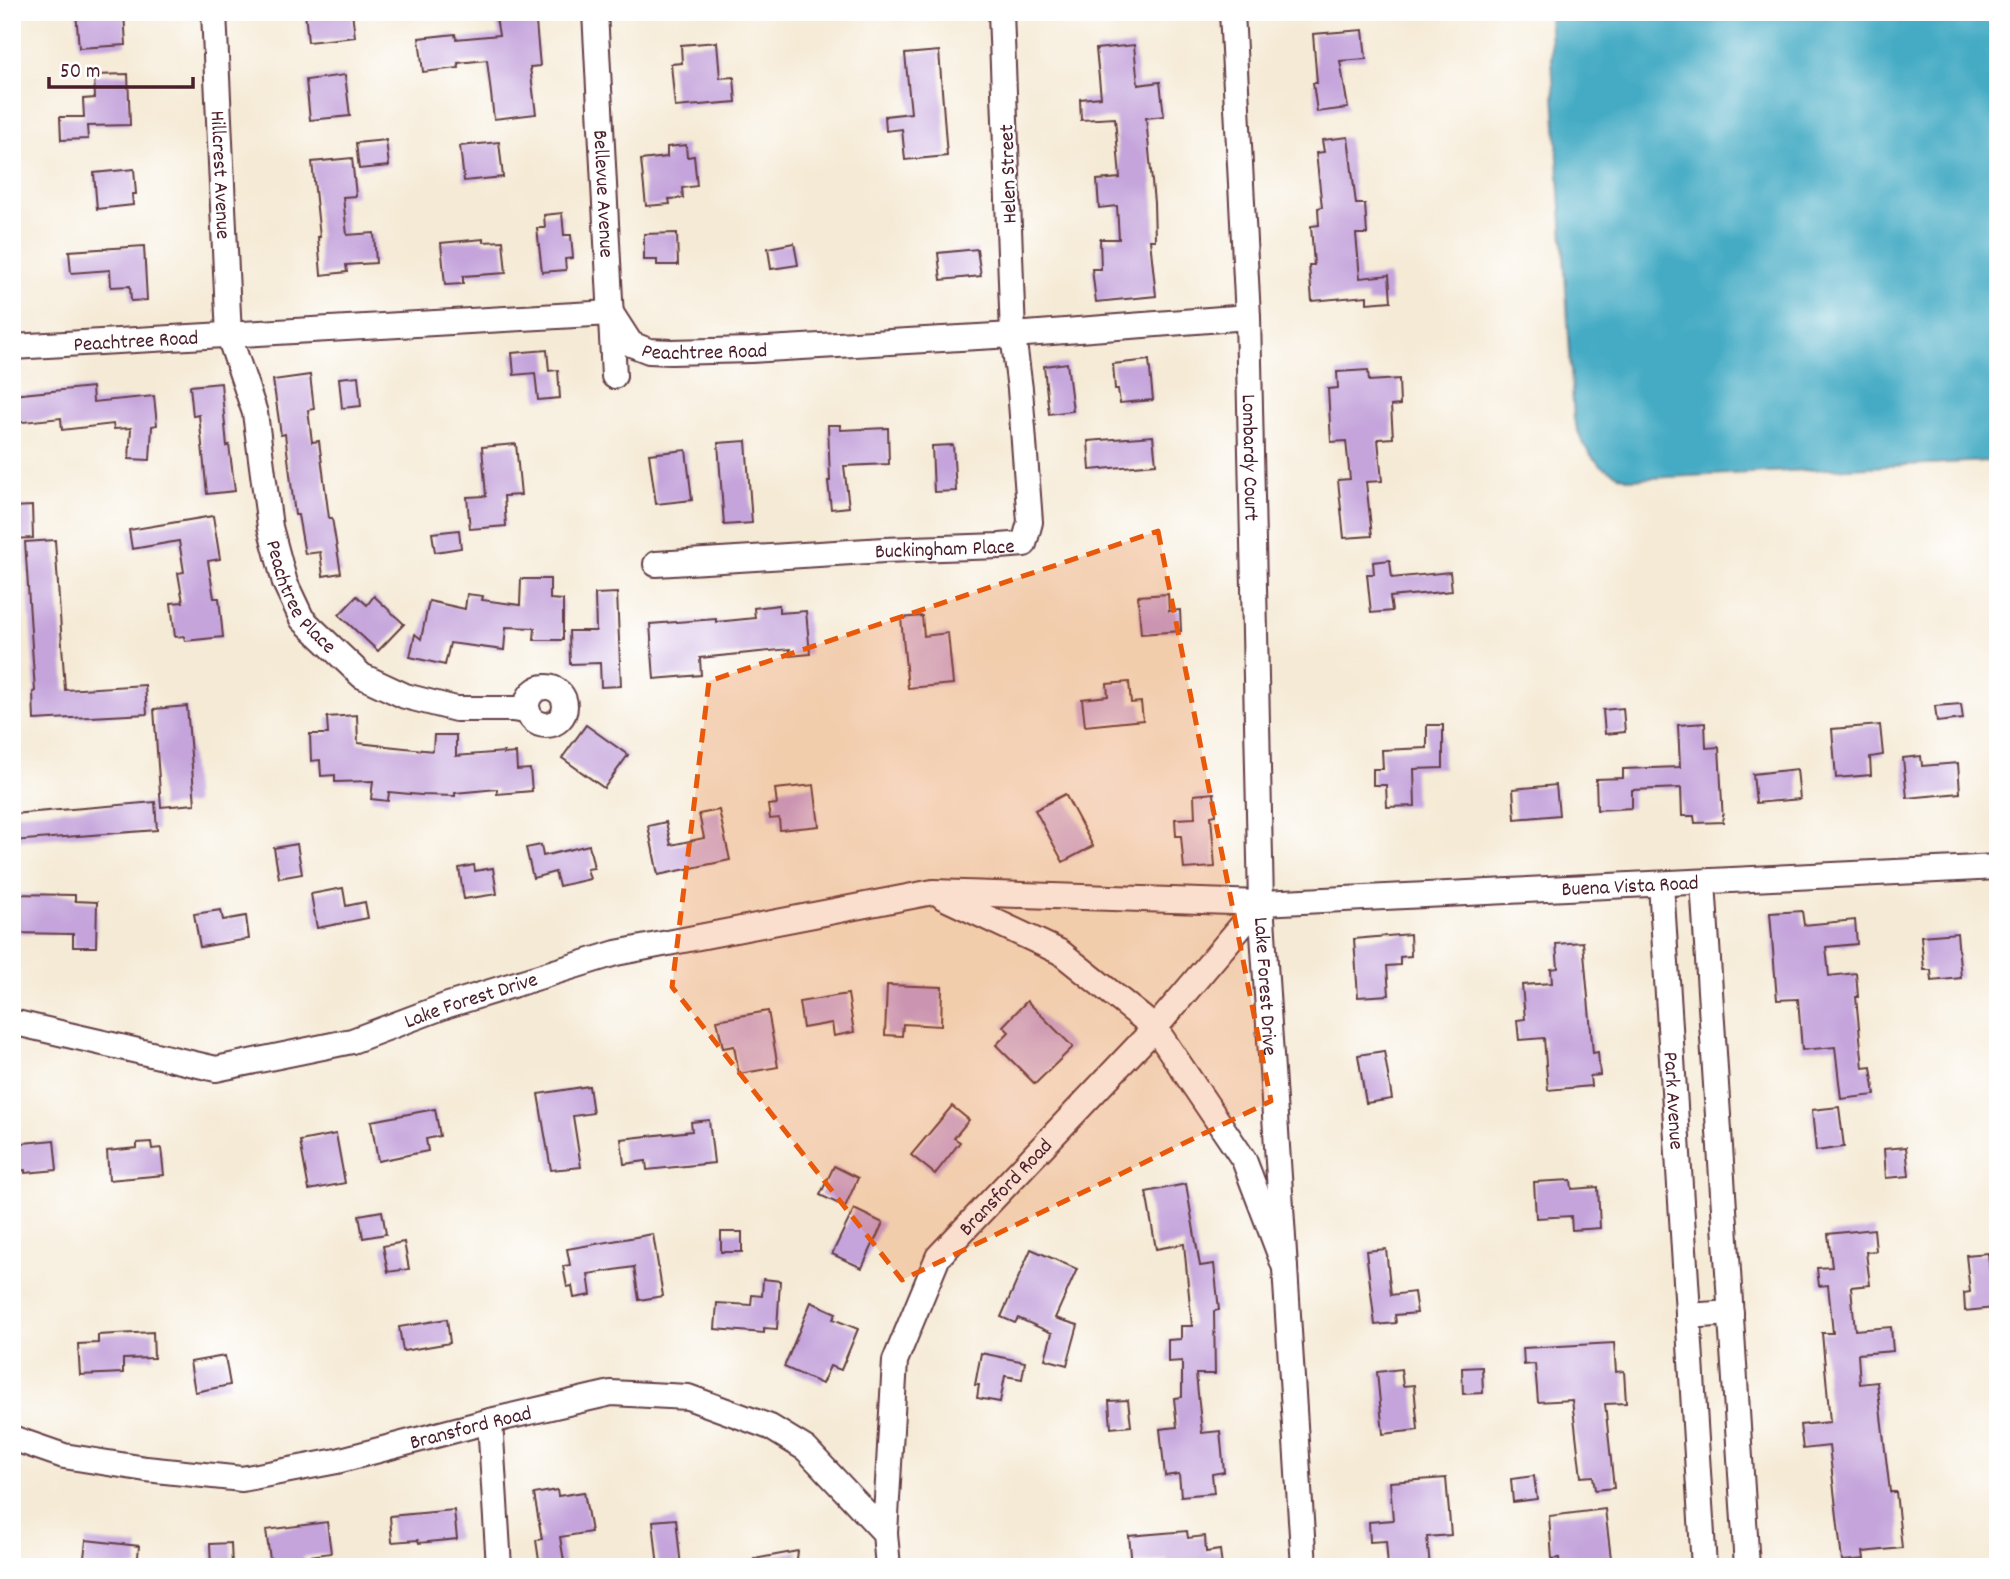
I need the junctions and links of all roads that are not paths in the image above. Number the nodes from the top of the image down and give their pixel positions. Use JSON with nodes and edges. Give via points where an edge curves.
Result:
{"nodes":[{"id":1,"x":214,"y":12,"type":"edge"},
{"id":2,"x":595,"y":12,"type":"edge"},
{"id":3,"x":1001,"y":12,"type":"edge"},
{"id":4,"x":1232,"y":12,"type":"edge"},
{"id":5,"x":611,"y":313,"type":"junction"},
{"id":6,"x":1248,"y":317,"type":"junction"},
{"id":7,"x":1013,"y":335,"type":"junction"},
{"id":8,"x":229,"y":336,"type":"junction"},
{"id":9,"x":12,"y":347,"type":"edge"},
{"id":10,"x":614,"y":376,"type":"dead end"},
{"id":11,"x":656,"y":564,"type":"dead end"},
{"id":12,"x":527,"y":710,"type":"dead end"},
{"id":13,"x":1998,"y":867,"type":"edge"},
{"id":14,"x":1703,"y":882,"type":"junction"},
{"id":15,"x":1661,"y":884,"type":"junction"},
{"id":16,"x":933,"y":892,"type":"junction"},
{"id":17,"x":1261,"y":903,"type":"junction"},
{"id":18,"x":12,"y":1022,"type":"edge"},
{"id":19,"x":1155,"y":1028,"type":"junction"},
{"id":20,"x":1285,"y":1268,"type":"junction"},
{"id":21,"x":1731,"y":1313,"type":"junction"},
{"id":22,"x":1688,"y":1316,"type":"junction"},
{"id":23,"x":490,"y":1421,"type":"junction"},
{"id":24,"x":12,"y":1438,"type":"edge"},
{"id":25,"x":885,"y":1534,"type":"junction"},
{"id":26,"x":499,"y":1567,"type":"edge"},
{"id":27,"x":888,"y":1567,"type":"edge"},
{"id":28,"x":1304,"y":1567,"type":"edge"},
{"id":29,"x":1704,"y":1567,"type":"edge"},
{"id":30,"x":1747,"y":1567,"type":"edge"}],
"edges":[{"from":1,"to":8,"type":"street","name":"Hillcrest Avenue"},
{"from":2,"to":5,"type":"street","name":"Bellevue Avenue"},
{"from":3,"to":7,"type":"street","name":"Helen Street"},
{"from":4,"to":6,"type":"street","name":"Lombardy Court"},
{"from":5,"to":7,"type":"street","name":"Peachtree Road","via":[[631,344],[649,351]]},
{"from":5,"to":8,"type":"street","name":"Peachtree Road"},
{"from":5,"to":10,"type":"street","name":"Bellevue Avenue"},
{"from":6,"to":7,"type":"street","name":"Peachtree Road"},
{"from":6,"to":17,"type":"street","name":"Lombardy Court"},
{"from":7,"to":11,"type":"street","name":"Buckingham Place","via":[[1030,522],[1024,544]]},
{"from":8,"to":9,"type":"street","name":"Peachtree Road"},
{"from":8,"to":12,"type":"street","name":"Peachtree Place","via":[[255,413],[270,527],[285,583],[302,619],[362,676],[405,696],[456,709]]},
{"from":13,"to":14,"type":"street","name":"Buena Vista Road"},
{"from":14,"to":15,"type":"street","name":"Buena Vista Road"},
{"from":14,"to":21,"type":"street","name":"Park Avenue"},
{"from":15,"to":17,"type":"street","name":"Buena Vista Road"},
{"from":15,"to":22,"type":"street","name":"Park Avenue"},
{"from":16,"to":17,"type":"street","name":"Lake Forest Drive"},
{"from":16,"to":18,"type":"street","name":"Lake Forest Drive","via":[[616,953],[448,1004],[352,1041],[216,1069]]},
{"from":16,"to":19,"type":"street","name":"Lake Forest Drive","via":[[1060,952]]},
{"from":17,"to":19,"type":"street","name":"Bransford Road"},
{"from":17,"to":20,"type":"street","name":"Lake Forest Drive"},
{"from":19,"to":20,"type":"street","name":"Lake Forest Drive","via":[[1244,1160]]},
{"from":19,"to":25,"type":"street","name":"Bransford Road","via":[[938,1257],[895,1361]]},
{"from":20,"to":28,"type":"street","name":"Lake Forest Drive"},
{"from":21,"to":22,"type":"street"},
{"from":21,"to":30,"type":"street","name":"Park Avenue"},
{"from":22,"to":29,"type":"street","name":"Park Avenue"},
{"from":23,"to":24,"type":"street","name":"Bransford Road","via":[[337,1461],[242,1479],[64,1456]]},
{"from":23,"to":25,"type":"street","name":"Bransford Road","via":[[611,1393],[688,1397],[770,1427],[806,1448]]},
{"from":23,"to":26,"type":"street"},
{"from":25,"to":27,"type":"street","name":"Bransford Road"}]}
